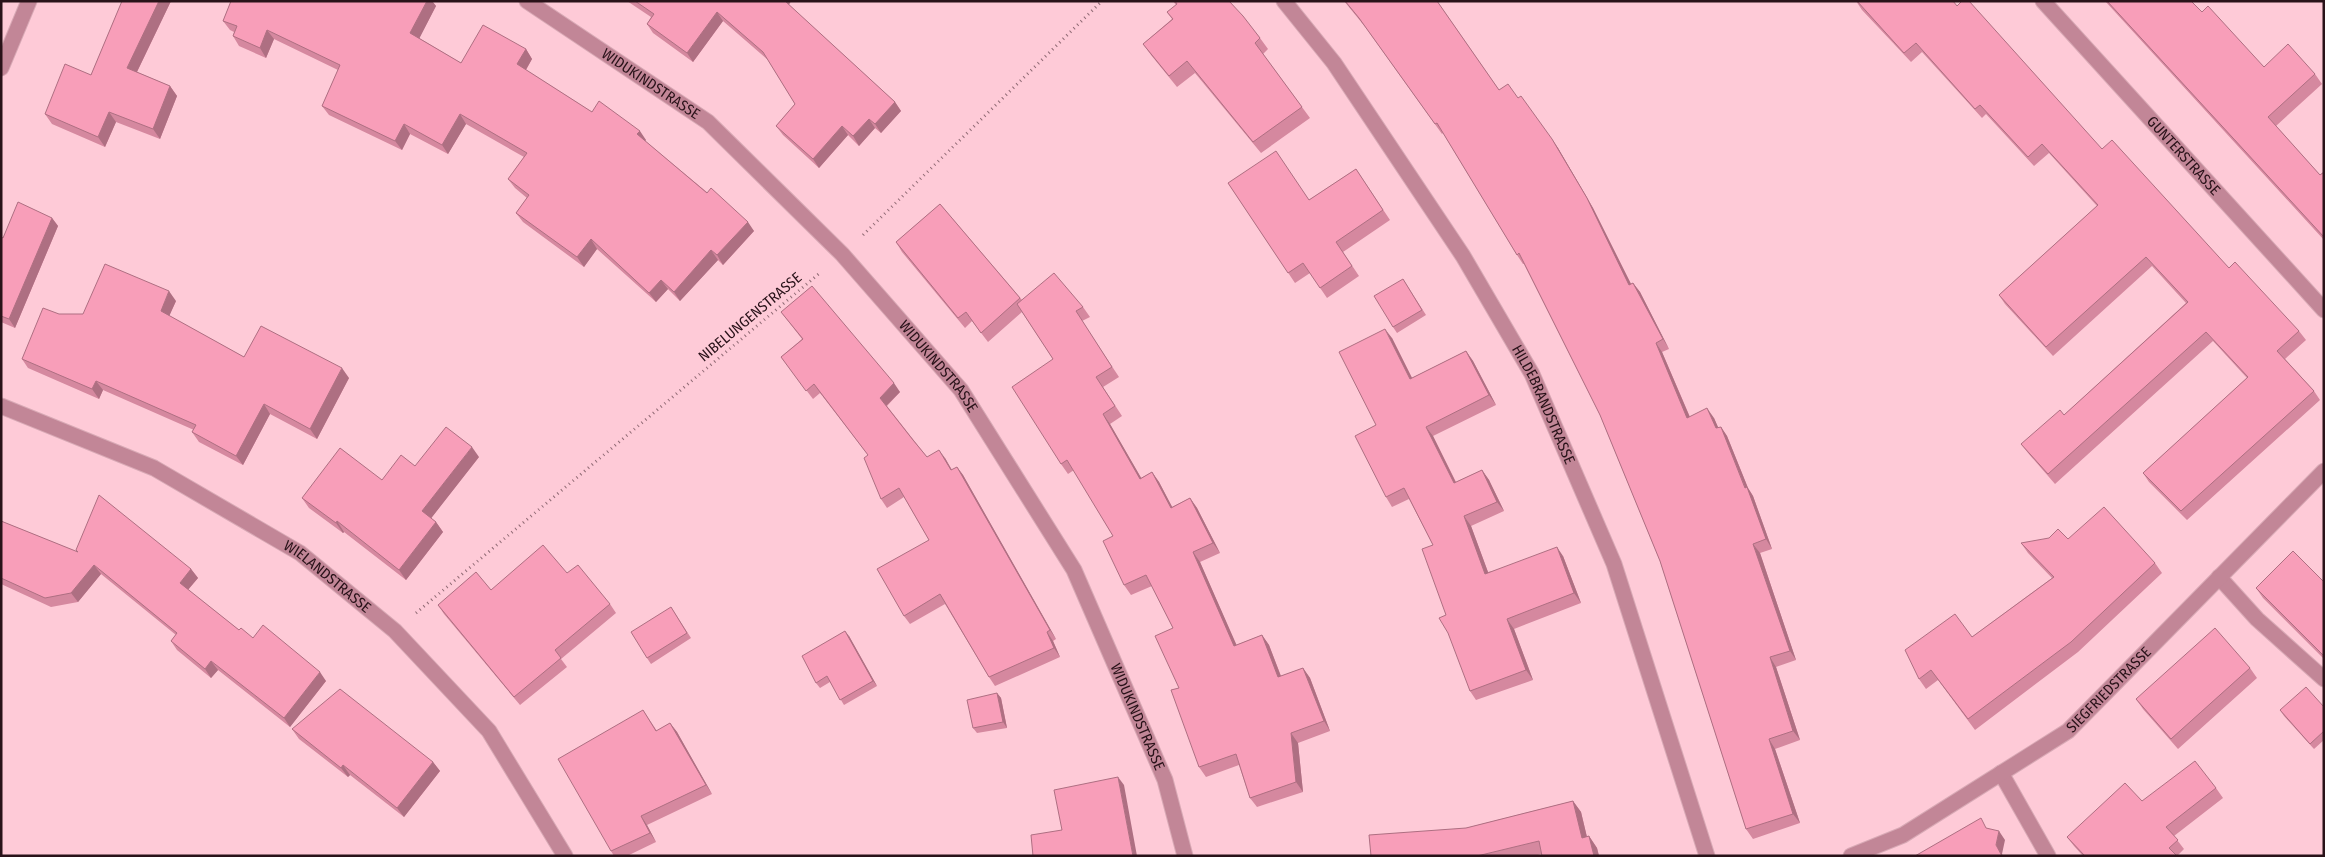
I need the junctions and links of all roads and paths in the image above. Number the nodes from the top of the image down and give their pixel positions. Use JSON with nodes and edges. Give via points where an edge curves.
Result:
{"nodes":[{"id":1,"x":29,"y":1,"type":"edge"},
{"id":2,"x":527,"y":1,"type":"edge"},
{"id":3,"x":1102,"y":1,"type":"edge"},
{"id":4,"x":1284,"y":1,"type":"edge"},
{"id":5,"x":2043,"y":1,"type":"edge"},
{"id":6,"x":1,"y":68,"type":"edge"},
{"id":7,"x":842,"y":254,"type":"junction"},
{"id":8,"x":2324,"y":310,"type":"edge"},
{"id":9,"x":1,"y":406,"type":"edge"},
{"id":10,"x":2324,"y":470,"type":"edge"},
{"id":11,"x":2219,"y":577,"type":"junction"},
{"id":12,"x":395,"y":631,"type":"junction"},
{"id":13,"x":2324,"y":679,"type":"edge"},
{"id":14,"x":2001,"y":773,"type":"junction"},
{"id":15,"x":565,"y":856,"type":"edge"},
{"id":16,"x":1185,"y":856,"type":"edge"},
{"id":17,"x":1707,"y":856,"type":"edge"},
{"id":18,"x":1851,"y":856,"type":"edge"},
{"id":19,"x":2048,"y":856,"type":"edge"}],
"edges":[{"from":1,"to":6,"type":"street"},
{"from":2,"to":7,"type":"street","name":"WIDUKINDSTRASSE","via":[[708,122]]},
{"from":3,"to":7,"type":"path","name":"NIBELUNGENSTRASSE"},
{"from":4,"to":17,"type":"street","name":"HILDEBRANDSTRASSE","via":[[1334,63],[1452,240],[1532,374],[1614,564]]},
{"from":5,"to":8,"type":"street","name":"GUNTERSTRASSE"},
{"from":7,"to":12,"type":"path","name":"NIBELUNGENSTRASSE"},
{"from":7,"to":16,"type":"street","name":"WIDUKINDSTRASSE","via":[[961,390],[1074,570],[1165,780]]},
{"from":9,"to":12,"type":"street","name":"WIELANDSTRASSE","via":[[154,468],[300,553]]},
{"from":10,"to":11,"type":"street","name":"SIEGFRIEDSTRASSE"},
{"from":11,"to":13,"type":"street","via":[[2257,619]]},
{"from":11,"to":14,"type":"street","name":"SIEGFRIEDSTRASSE","via":[[2068,731]]},
{"from":12,"to":15,"type":"street","name":"WIELANDSTRASSE","via":[[489,731]]},
{"from":14,"to":18,"type":"street","name":"SIEGFRIEDSTRASSE","via":[[1903,835]]},
{"from":14,"to":19,"type":"street"}]}
